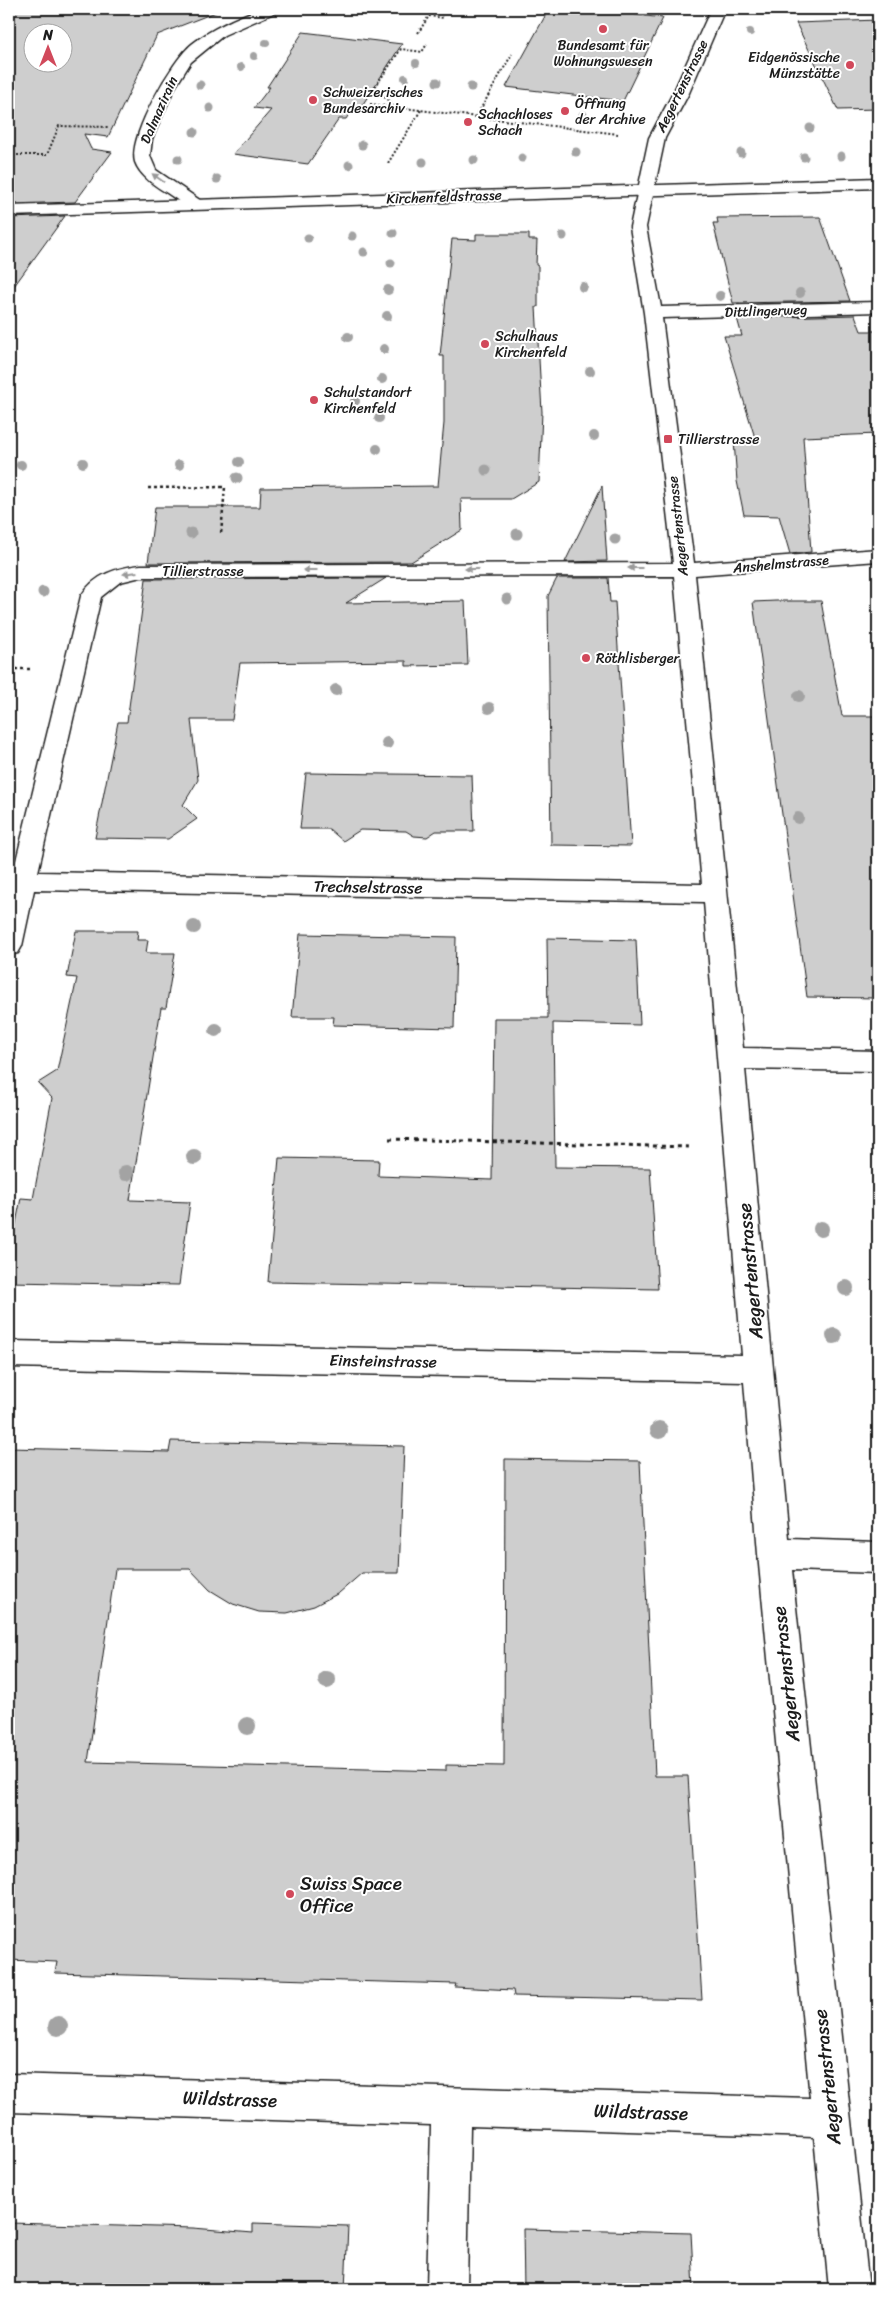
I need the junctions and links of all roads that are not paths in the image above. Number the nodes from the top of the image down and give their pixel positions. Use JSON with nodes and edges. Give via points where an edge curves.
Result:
{"nodes":[{"id":1,"x":271,"y":9,"type":"edge"},
{"id":2,"x":718,"y":9,"type":"edge"},
{"id":3,"x":878,"y":182,"type":"edge"},
{"id":4,"x":645,"y":191,"type":"junction"},
{"id":5,"x":199,"y":205,"type":"junction"},
{"id":6,"x":9,"y":211,"type":"edge"},
{"id":7,"x":878,"y":307,"type":"edge"},
{"id":8,"x":654,"y":313,"type":"junction"},
{"id":9,"x":878,"y":555,"type":"edge"},
{"id":10,"x":684,"y":569,"type":"junction"},
{"id":11,"x":23,"y":881,"type":"junction"},
{"id":12,"x":714,"y":894,"type":"junction"},
{"id":13,"x":9,"y":946,"type":"edge"},
{"id":14,"x":732,"y":1058,"type":"junction"},
{"id":15,"x":878,"y":1061,"type":"edge"},
{"id":16,"x":9,"y":1354,"type":"edge"},
{"id":17,"x":758,"y":1369,"type":"junction"},
{"id":18,"x":774,"y":1554,"type":"junction"},
{"id":19,"x":878,"y":1558,"type":"edge"},
{"id":20,"x":9,"y":2092,"type":"edge"},
{"id":21,"x":451,"y":2105,"type":"junction"},
{"id":22,"x":831,"y":2118,"type":"junction"},
{"id":23,"x":448,"y":2289,"type":"edge"},
{"id":24,"x":849,"y":2289,"type":"edge"}],
"edges":[{"from":5,"to":1,"type":"street","name":"Dalmazirain","one_way":true,"via":[[148,170],[142,159],[145,138],[177,68],[195,49],[223,31]]},
{"from":2,"to":4,"type":"street","name":"Aegertenstrasse","via":[[657,138]]},
{"from":3,"to":4,"type":"street","name":"Kirchenfeldstrasse"},
{"from":4,"to":5,"type":"street","name":"Kirchenfeldstrasse"},
{"from":4,"to":8,"type":"street","name":"Aegertenstrasse","via":[[638,227]]},
{"from":5,"to":6,"type":"street","name":"Kirchenfeldstrasse"},
{"from":7,"to":8,"type":"street","name":"Dittlingerweg"},
{"from":8,"to":10,"type":"street","name":"Aegertenstrasse"},
{"from":9,"to":10,"type":"street","name":"Anshelmstrasse"},
{"from":10,"to":11,"type":"street","name":"Tillierstrasse","one_way":true,"via":[[141,571],[107,580],[91,596]]},
{"from":10,"to":12,"type":"street","name":"Aegertenstrasse"},
{"from":11,"to":12,"type":"street","name":"Trechselstrasse"},
{"from":11,"to":13,"type":"street","name":"Tillierstrasse"},
{"from":12,"to":14,"type":"street","name":"Aegertenstrasse"},
{"from":14,"to":15,"type":"street"},
{"from":14,"to":17,"type":"street","name":"Aegertenstrasse"},
{"from":16,"to":17,"type":"street","name":"Einsteinstrasse"},
{"from":17,"to":18,"type":"street","name":"Aegertenstrasse"},
{"from":18,"to":19,"type":"street"},
{"from":18,"to":22,"type":"street","name":"Aegertenstrasse"},
{"from":20,"to":21,"type":"street","name":"Wildstrasse"},
{"from":21,"to":22,"type":"street","name":"Wildstrasse"},
{"from":21,"to":23,"type":"street"},
{"from":22,"to":24,"type":"street","name":"Aegertenstrasse"}]}
